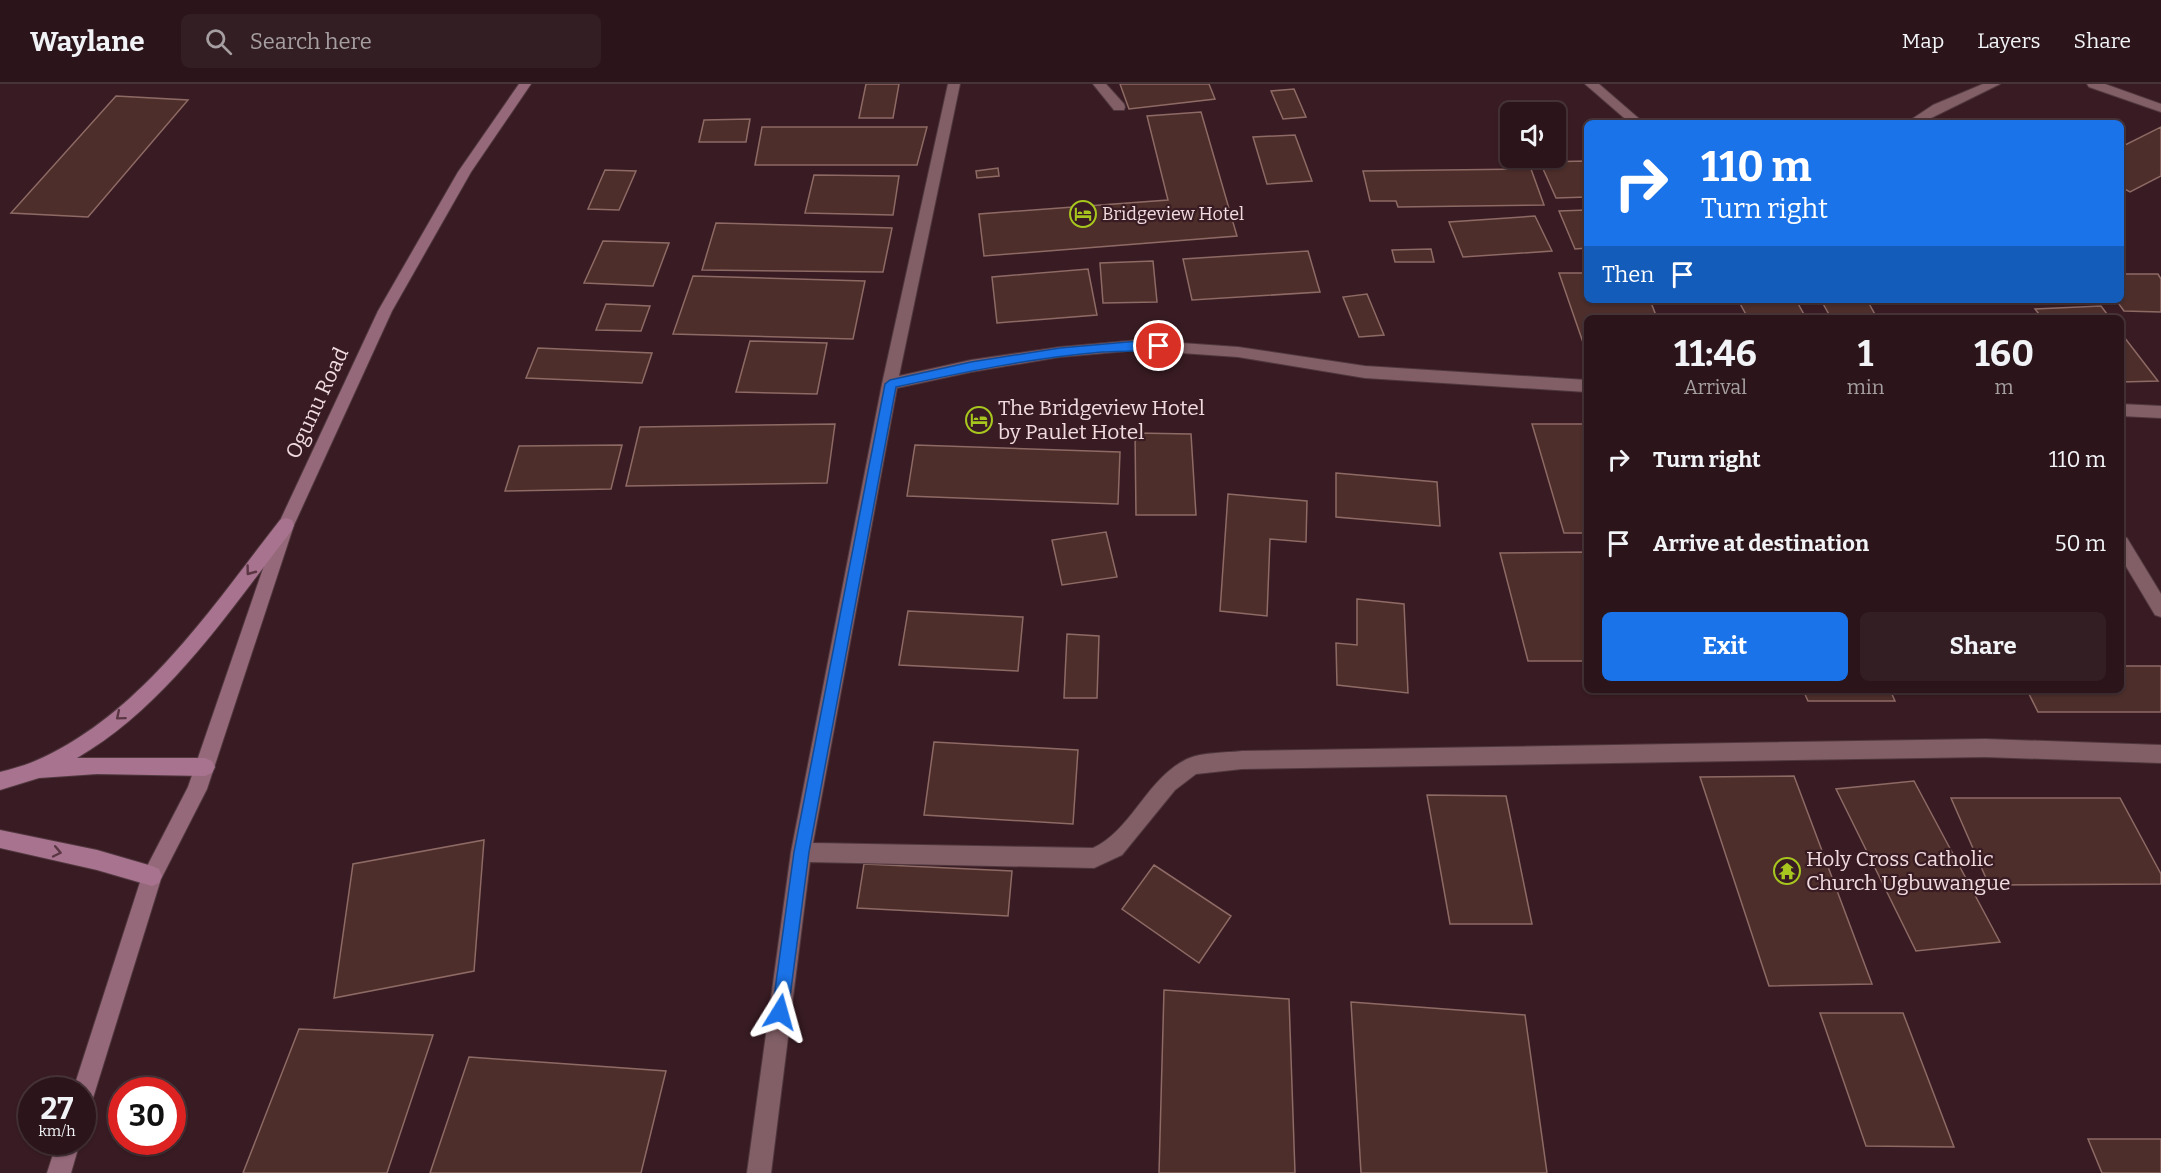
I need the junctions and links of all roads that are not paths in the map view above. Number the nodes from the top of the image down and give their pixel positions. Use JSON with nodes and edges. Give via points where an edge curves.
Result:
{"nodes":[{"id":1,"x":525,"y":84,"type":"edge"},
{"id":2,"x":954,"y":84,"type":"edge"},
{"id":3,"x":1099,"y":84,"type":"edge"},
{"id":4,"x":1592,"y":84,"type":"edge"},
{"id":5,"x":1994,"y":84,"type":"edge"},
{"id":6,"x":2093,"y":84,"type":"edge"},
{"id":7,"x":1119,"y":107,"type":"dead end"},
{"id":8,"x":2161,"y":108,"type":"edge"},
{"id":9,"x":1634,"y":120,"type":"edge"},
{"id":10,"x":1917,"y":120,"type":"edge"},
{"id":11,"x":890,"y":384,"type":"junction"},
{"id":12,"x":1584,"y":386,"type":"edge"},
{"id":13,"x":2124,"y":410,"type":"edge"},
{"id":14,"x":2161,"y":412,"type":"edge"},
{"id":15,"x":286,"y":525,"type":"junction"},
{"id":16,"x":2124,"y":548,"type":"edge"},
{"id":17,"x":2161,"y":610,"type":"edge"},
{"id":18,"x":2161,"y":754,"type":"edge"},
{"id":19,"x":205,"y":767,"type":"junction"},
{"id":20,"x":39,"y":769,"type":"junction"},
{"id":21,"x":0,"y":781,"type":"edge"},
{"id":22,"x":0,"y":839,"type":"edge"},
{"id":23,"x":801,"y":852,"type":"junction"},
{"id":24,"x":152,"y":876,"type":"junction"},
{"id":25,"x":89,"y":1077,"type":"edge"},
{"id":26,"x":65,"y":1155,"type":"edge"},
{"id":27,"x":59,"y":1173,"type":"edge"},
{"id":28,"x":759,"y":1173,"type":"edge"}],
"edges":[{"from":1,"to":15,"type":"main road","name":"Ogunu Road","via":[[465,172],[385,311]]},
{"from":2,"to":11,"type":"street"},
{"from":3,"to":7,"type":"street"},
{"from":4,"to":9,"type":"street"},
{"from":5,"to":10,"type":"street"},
{"from":6,"to":8,"type":"street"},
{"from":11,"to":12,"type":"street","via":[[1060,352],[1139,345],[1238,352],[1365,372]]},
{"from":11,"to":23,"type":"street"},
{"from":13,"to":14,"type":"street"},
{"from":15,"to":19,"type":"main road","name":"Ogunu Road"},
{"from":15,"to":20,"type":"main road","one_way":true,"via":[[197,640],[148,692],[97,735]]},
{"from":16,"to":17,"type":"street"},
{"from":18,"to":23,"type":"street","via":[[1985,748],[1242,760],[1192,766],[1168,784],[1115,848],[1094,858]]},
{"from":19,"to":20,"type":"main road","via":[[97,765]]},
{"from":19,"to":24,"type":"main road","name":"Ogunu Road"},
{"from":20,"to":21,"type":"main road"},
{"from":22,"to":24,"type":"main road","one_way":true},
{"from":23,"to":28,"type":"street"},
{"from":24,"to":25,"type":"main road","name":"Ogunu Road"},
{"from":26,"to":27,"type":"main road"}]}
